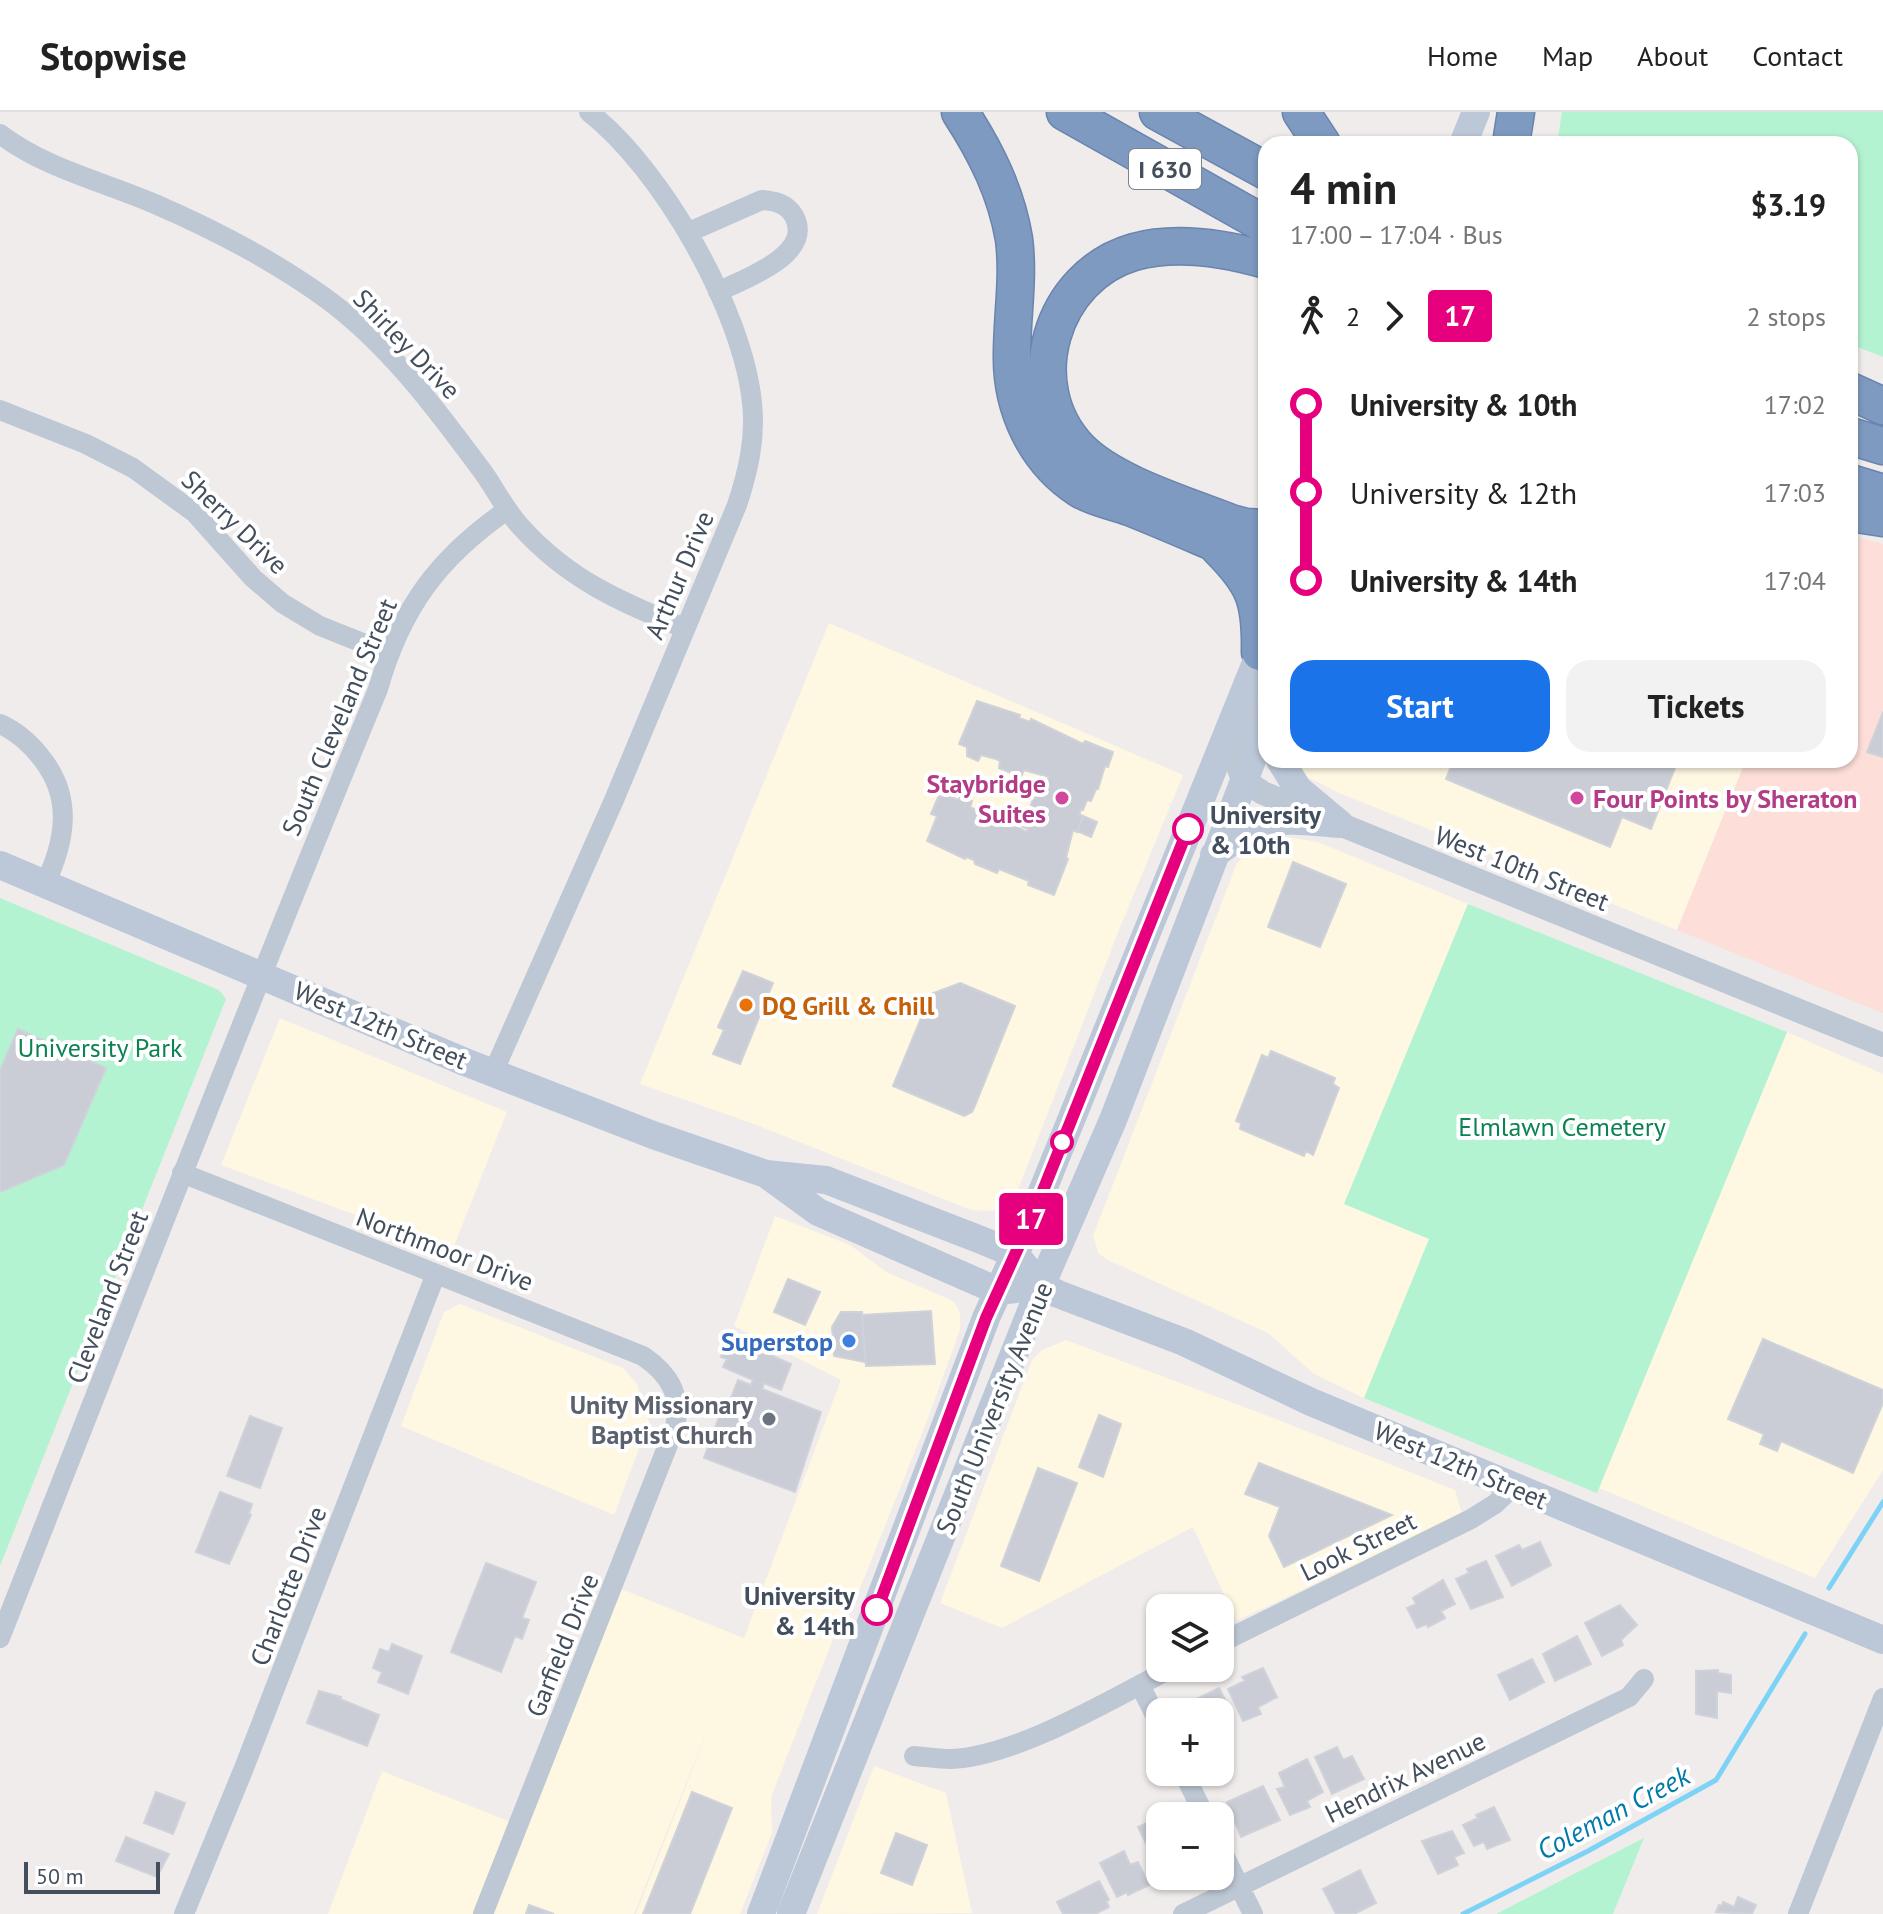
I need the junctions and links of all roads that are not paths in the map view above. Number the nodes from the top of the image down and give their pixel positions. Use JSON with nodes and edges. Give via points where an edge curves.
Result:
{"nodes":[{"id":1,"x":589,"y":112,"type":"edge"},
{"id":2,"x":960,"y":112,"type":"edge"},
{"id":3,"x":1065,"y":112,"type":"edge"},
{"id":4,"x":1158,"y":112,"type":"edge"},
{"id":5,"x":1301,"y":112,"type":"edge"},
{"id":6,"x":1476,"y":112,"type":"edge"},
{"id":7,"x":1515,"y":112,"type":"edge"},
{"id":8,"x":0,"y":134,"type":"edge"},
{"id":9,"x":1317,"y":136,"type":"edge"},
{"id":10,"x":1466,"y":136,"type":"edge"},
{"id":11,"x":1504,"y":136,"type":"edge"},
{"id":12,"x":1512,"y":136,"type":"edge"},
{"id":13,"x":1258,"y":167,"type":"edge"},
{"id":14,"x":1258,"y":221,"type":"edge"},
{"id":15,"x":689,"y":232,"type":"junction"},
{"id":16,"x":1258,"y":258,"type":"edge"},
{"id":17,"x":718,"y":292,"type":"junction"},
{"id":18,"x":1858,"y":395,"type":"edge"},
{"id":19,"x":1883,"y":406,"type":"edge"},
{"id":20,"x":0,"y":410,"type":"edge"},
{"id":21,"x":1858,"y":438,"type":"edge"},
{"id":22,"x":1883,"y":446,"type":"edge"},
{"id":23,"x":1858,"y":485,"type":"edge"},
{"id":24,"x":1883,"y":493,"type":"edge"},
{"id":25,"x":507,"y":510,"type":"junction"},
{"id":26,"x":1858,"y":514,"type":"edge"},
{"id":27,"x":1883,"y":518,"type":"edge"},
{"id":28,"x":1258,"y":528,"type":"edge"},
{"id":29,"x":1212,"y":541,"type":"junction"},
{"id":30,"x":1258,"y":561,"type":"edge"},
{"id":31,"x":1258,"y":612,"type":"edge"},
{"id":32,"x":684,"y":628,"type":"junction"},
{"id":33,"x":388,"y":653,"type":"junction"},
{"id":34,"x":1258,"y":670,"type":"edge"},
{"id":35,"x":1258,"y":677,"type":"edge"},
{"id":36,"x":0,"y":724,"type":"edge"},
{"id":37,"x":1258,"y":744,"type":"edge"},
{"id":38,"x":1285,"y":768,"type":"edge"},
{"id":39,"x":1244,"y":780,"type":"junction"},
{"id":40,"x":1340,"y":824,"type":"junction"},
{"id":41,"x":1214,"y":856,"type":"junction"},
{"id":42,"x":0,"y":865,"type":"edge"},
{"id":43,"x":45,"y":884,"type":"junction"},
{"id":44,"x":261,"y":974,"type":"junction"},
{"id":45,"x":1883,"y":1045,"type":"edge"},
{"id":46,"x":493,"y":1073,"type":"junction"},
{"id":47,"x":182,"y":1173,"type":"junction"},
{"id":48,"x":766,"y":1174,"type":"junction"},
{"id":49,"x":1015,"y":1254,"type":"junction"},
{"id":50,"x":435,"y":1276,"type":"junction"},
{"id":51,"x":1041,"y":1286,"type":"junction"},
{"id":52,"x":998,"y":1291,"type":"junction"},
{"id":53,"x":675,"y":1392,"type":"joint"},
{"id":54,"x":1513,"y":1487,"type":"junction"},
{"id":55,"x":1234,"y":1636,"type":"edge"},
{"id":56,"x":0,"y":1638,"type":"edge"},
{"id":57,"x":1883,"y":1640,"type":"edge"},
{"id":58,"x":1644,"y":1679,"type":"dead end"},
{"id":59,"x":1146,"y":1682,"type":"edge"},
{"id":60,"x":1140,"y":1685,"type":"junction"},
{"id":61,"x":1146,"y":1698,"type":"edge"},
{"id":62,"x":1883,"y":1698,"type":"edge"},
{"id":63,"x":914,"y":1756,"type":"dead end"},
{"id":64,"x":1234,"y":1875,"type":"edge"},
{"id":65,"x":1240,"y":1887,"type":"junction"},
{"id":66,"x":184,"y":1914,"type":"edge"},
{"id":67,"x":483,"y":1914,"type":"edge"},
{"id":68,"x":761,"y":1914,"type":"edge"},
{"id":69,"x":791,"y":1914,"type":"edge"},
{"id":70,"x":1183,"y":1914,"type":"edge"},
{"id":71,"x":1253,"y":1914,"type":"edge"},
{"id":72,"x":1798,"y":1914,"type":"edge"}],
"edges":[{"from":1,"to":15,"type":"street","name":"Arthur Drive","via":[[631,154]]},
{"from":2,"to":29,"type":"highway","via":[[988,159],[1010,220],[1016,296],[1012,370],[1019,408],[1033,441],[1082,490]]},
{"from":3,"to":14,"type":"highway","number":"I 630"},
{"from":4,"to":13,"type":"highway","number":"I 630"},
{"from":5,"to":9,"type":"highway"},
{"from":6,"to":10,"type":"main road"},
{"from":7,"to":11,"type":"main road"},
{"from":7,"to":12,"type":"highway"},
{"from":8,"to":25,"type":"street","name":"Shirley Drive","via":[[57,165],[235,241],[327,299],[391,357],[447,423]]},
{"from":15,"to":17,"type":"street","name":"Arthur Drive"},
{"from":15,"to":17,"type":"street","via":[[762,200],[786,206],[793,215],[797,239],[787,255]]},
{"from":16,"to":28,"type":"highway","via":[[1171,247],[1111,261],[1082,283],[1054,325],[1048,371],[1061,423],[1080,450],[1100,466],[1231,523]]},
{"from":17,"to":32,"type":"street","name":"Arthur Drive","via":[[748,377],[752,447],[737,505]]},
{"from":18,"to":19,"type":"highway"},
{"from":20,"to":33,"type":"street","name":"Sherry Drive","via":[[133,468],[195,513],[282,603],[320,626]]},
{"from":21,"to":22,"type":"highway"},
{"from":23,"to":24,"type":"highway"},
{"from":25,"to":32,"type":"street","name":"Shirley Drive","via":[[552,557],[592,587]]},
{"from":25,"to":33,"type":"street","name":"South Cleveland Street","via":[[464,541],[437,570]]},
{"from":26,"to":27,"type":"highway"},
{"from":29,"to":30,"type":"highway"},
{"from":29,"to":31,"type":"highway","via":[[1242,571]]},
{"from":32,"to":46,"type":"street","name":"Arthur Drive"},
{"from":33,"to":44,"type":"street","name":"South Cleveland Street"},
{"from":34,"to":49,"type":"main road","name":"South University Avenue"},
{"from":35,"to":39,"type":"street","via":[[1240,741],[1238,766]]},
{"from":36,"to":43,"type":"street","via":[[34,747],[61,791],[64,822]]},
{"from":37,"to":39,"type":"main road","name":"South University Avenue"},
{"from":38,"to":40,"type":"main road","via":[[1298,789]]},
{"from":39,"to":40,"type":"street","name":"West 10th Street"},
{"from":39,"to":41,"type":"main road","name":"South University Avenue"},
{"from":40,"to":41,"type":"main road","via":[[1266,823],[1247,830]]},
{"from":40,"to":45,"type":"street","name":"West 10th Street"},
{"from":41,"to":51,"type":"main road","name":"South University Avenue","via":[[1113,1120]]},
{"from":42,"to":43,"type":"main road","name":"West 12th Street"},
{"from":43,"to":44,"type":"main road","name":"West 12th Street"},
{"from":44,"to":46,"type":"main road","name":"West 12th Street"},
{"from":44,"to":47,"type":"street","name":"Cleveland Street"},
{"from":46,"to":48,"type":"main road","name":"West 12th Street"},
{"from":47,"to":50,"type":"street","name":"Northmoor Drive"},
{"from":47,"to":56,"type":"street","name":"Cleveland Street"},
{"from":48,"to":49,"type":"main road","name":"West 12th Street","via":[[826,1180]]},
{"from":48,"to":52,"type":"main road","name":"West 12th Street","via":[[818,1212]]},
{"from":49,"to":51,"type":"main road","name":"West 12th Street"},
{"from":49,"to":52,"type":"main road","name":"South University Avenue"},
{"from":50,"to":53,"type":"street","name":"Northmoor Drive","via":[[643,1356],[665,1373]]},
{"from":50,"to":66,"type":"street","name":"Charlotte Drive"},
{"from":51,"to":52,"type":"main road","name":"West 12th Street"},
{"from":51,"to":54,"type":"main road","name":"West 12th Street","via":[[1184,1342]]},
{"from":51,"to":69,"type":"main road","name":"South University Avenue"},
{"from":52,"to":68,"type":"main road","name":"South University Avenue"},
{"from":53,"to":67,"type":"street","name":"Garfield Drive","via":[[675,1427]]},
{"from":54,"to":55,"type":"street","name":"Look Street","via":[[1471,1519]]},
{"from":54,"to":57,"type":"main road","name":"West 12th Street"},
{"from":58,"to":65,"type":"street","name":"Hendrix Avenue","via":[[1629,1697]]},
{"from":59,"to":60,"type":"street"},
{"from":60,"to":61,"type":"street"},
{"from":60,"to":63,"type":"street","via":[[1002,1749],[952,1759]]},
{"from":62,"to":72,"type":"street"},
{"from":64,"to":65,"type":"street"},
{"from":65,"to":70,"type":"street","name":"Hendrix Avenue"},
{"from":65,"to":71,"type":"street"}]}
